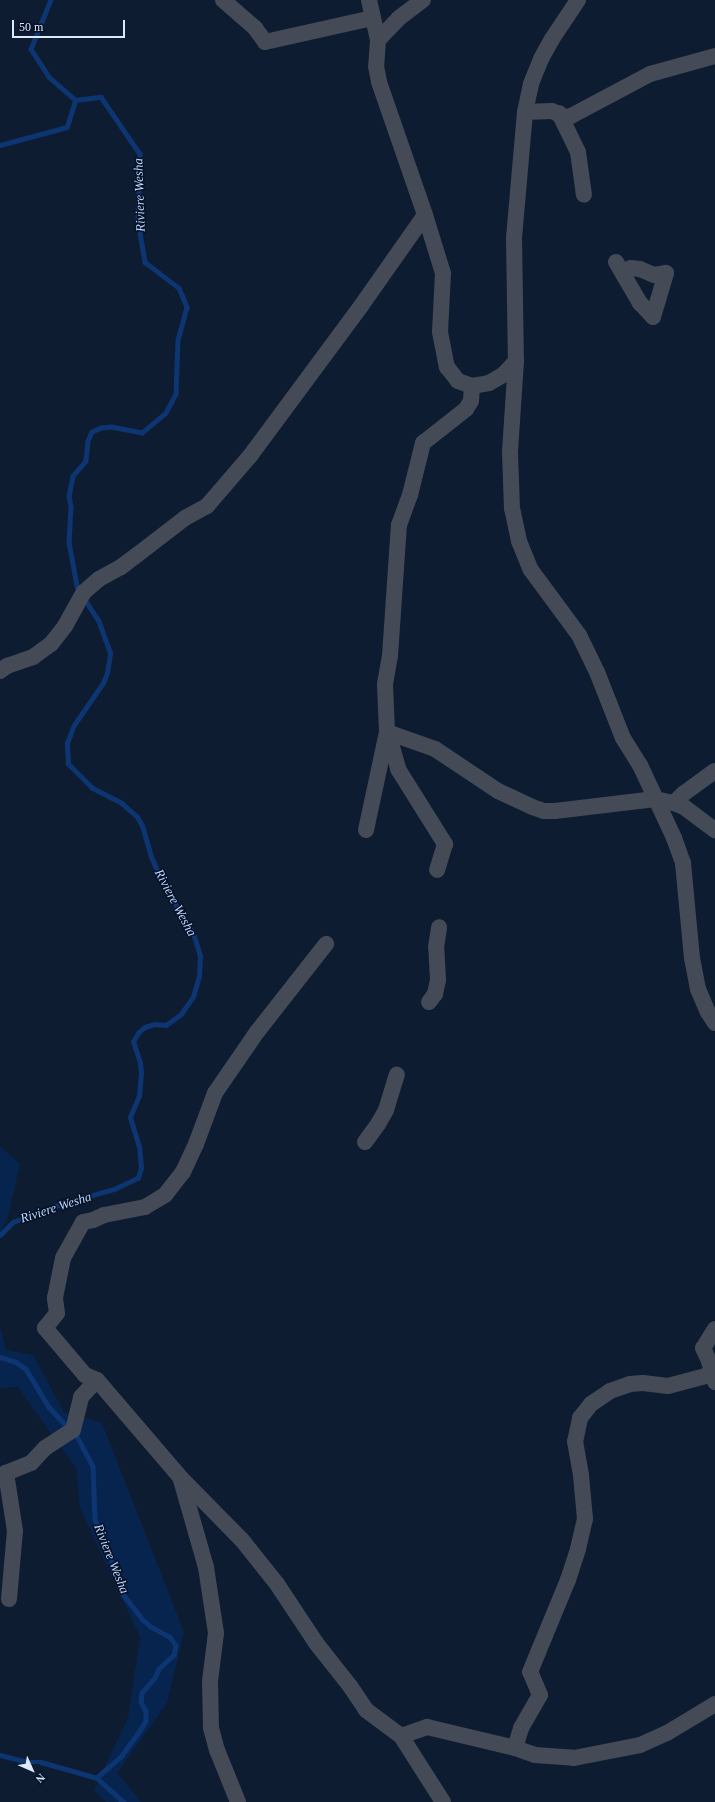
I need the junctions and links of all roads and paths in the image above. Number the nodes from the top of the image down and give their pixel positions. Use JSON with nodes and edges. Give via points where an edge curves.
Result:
{"nodes":[{"id":1,"x":224,"y":0,"type":"edge"},
{"id":2,"x":369,"y":0,"type":"edge"},
{"id":3,"x":423,"y":0,"type":"edge"},
{"id":4,"x":578,"y":0,"type":"edge"},
{"id":5,"x":372,"y":18,"type":"junction"},
{"id":6,"x":378,"y":40,"type":"junction"},
{"id":7,"x":715,"y":56,"type":"edge"},
{"id":8,"x":525,"y":112,"type":"junction"},
{"id":9,"x":559,"y":113,"type":"junction"},
{"id":10,"x":584,"y":195,"type":"dead end"},
{"id":11,"x":425,"y":215,"type":"junction"},
{"id":12,"x":516,"y":361,"type":"junction"},
{"id":13,"x":472,"y":386,"type":"junction"},
{"id":14,"x":0,"y":671,"type":"edge"},
{"id":15,"x":387,"y":732,"type":"junction"},
{"id":16,"x":715,"y":771,"type":"edge"},
{"id":17,"x":655,"y":800,"type":"junction"},
{"id":18,"x":674,"y":803,"type":"junction"},
{"id":19,"x":366,"y":830,"type":"dead end"},
{"id":20,"x":715,"y":830,"type":"edge"},
{"id":21,"x":437,"y":870,"type":"dead end"},
{"id":22,"x":439,"y":927,"type":"dead end"},
{"id":23,"x":326,"y":944,"type":"dead end"},
{"id":24,"x":429,"y":1002,"type":"dead end"},
{"id":25,"x":715,"y":1023,"type":"edge"},
{"id":26,"x":397,"y":1075,"type":"dead end"},
{"id":27,"x":365,"y":1142,"type":"dead end"},
{"id":28,"x":715,"y":1329,"type":"edge"},
{"id":29,"x":714,"y":1377,"type":"edge"},
{"id":30,"x":97,"y":1380,"type":"junction"},
{"id":31,"x":181,"y":1478,"type":"junction"},
{"id":32,"x":9,"y":1599,"type":"dead end"},
{"id":33,"x":715,"y":1704,"type":"edge"},
{"id":34,"x":401,"y":1736,"type":"junction"},
{"id":35,"x":515,"y":1748,"type":"junction"},
{"id":36,"x":238,"y":1802,"type":"edge"},
{"id":37,"x":443,"y":1802,"type":"edge"}],
"edges":[{"from":1,"to":5,"type":"street","via":[[255,28],[265,42]]},
{"from":2,"to":5,"type":"street"},
{"from":3,"to":6,"type":"street","via":[[399,18]]},
{"from":4,"to":8,"type":"street","via":[[541,59],[531,84]]},
{"from":5,"to":6,"type":"street"},
{"from":6,"to":11,"type":"street","via":[[376,66],[379,82]]},
{"from":7,"to":9,"type":"street","via":[[650,74],[571,116],[565,117]]},
{"from":8,"to":9,"type":"street"},
{"from":8,"to":12,"type":"street","via":[[514,238]]},
{"from":9,"to":10,"type":"street","via":[[578,152]]},
{"from":11,"to":13,"type":"street","via":[[443,273],[440,332],[447,367],[458,381]]},
{"from":11,"to":14,"type":"street","via":[[250,456],[207,506],[185,518],[84,592],[65,626],[51,644],[33,657]]},
{"from":12,"to":13,"type":"street","via":[[503,375],[489,383]]},
{"from":12,"to":17,"type":"street","via":[[510,452],[512,508],[519,541],[531,570],[579,635],[597,672],[623,738],[640,765]]},
{"from":13,"to":15,"type":"street","via":[[471,401],[466,409],[423,443],[410,495],[399,525],[390,656],[385,684]]},
{"from":15,"to":17,"type":"street","via":[[435,749],[498,791],[544,811]]},
{"from":15,"to":19,"type":"street"},
{"from":15,"to":21,"type":"street","via":[[398,769],[445,844]]},
{"from":16,"to":18,"type":"street"},
{"from":17,"to":18,"type":"street"},
{"from":17,"to":25,"type":"street","via":[[683,863],[692,958],[698,989]]},
{"from":18,"to":20,"type":"street","via":[[684,807]]},
{"from":22,"to":24,"type":"street","via":[[436,947],[438,980],[435,994]]},
{"from":23,"to":30,"type":"street","via":[[257,1032],[215,1093],[183,1172],[164,1195],[145,1207],[83,1222],[63,1258],[55,1298],[57,1313],[45,1328],[85,1375]]},
{"from":26,"to":27,"type":"street","via":[[386,1110]]},
{"from":28,"to":29,"type":"street","via":[[703,1348]]},
{"from":29,"to":35,"type":"street","via":[[705,1376],[668,1386],[630,1384],[610,1391],[591,1404],[580,1418],[575,1442],[585,1519],[568,1580],[530,1672],[540,1695],[521,1728]]},
{"from":30,"to":31,"type":"street"},
{"from":30,"to":32,"type":"street","via":[[81,1397],[73,1430],[45,1448],[31,1463],[6,1473],[16,1531]]},
{"from":31,"to":34,"type":"street","via":[[255,1556],[366,1710]]},
{"from":31,"to":36,"type":"street","via":[[206,1567],[216,1633],[210,1681],[211,1728]]},
{"from":33,"to":35,"type":"street","via":[[667,1733],[640,1745],[574,1758],[535,1755]]},
{"from":34,"to":35,"type":"street","via":[[427,1728]]},
{"from":34,"to":37,"type":"street"}]}
